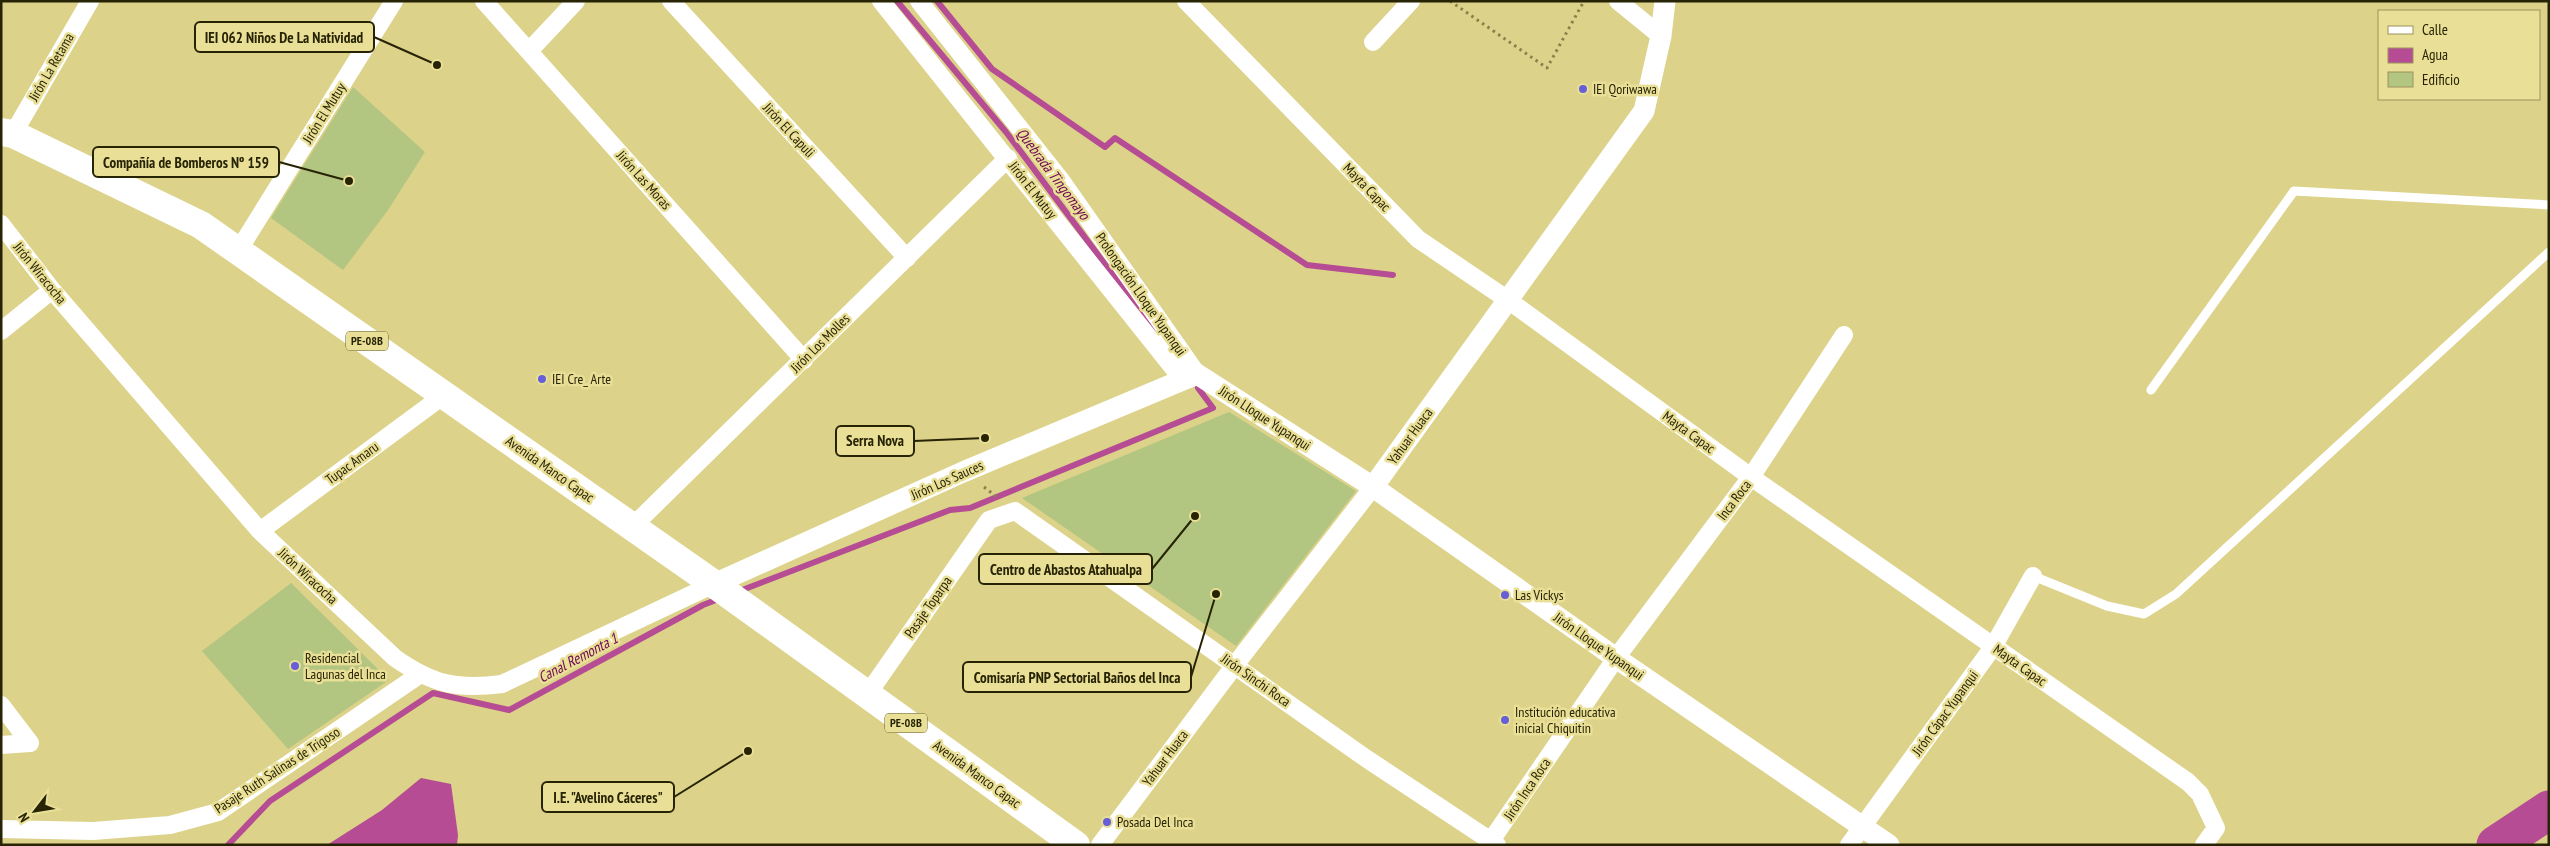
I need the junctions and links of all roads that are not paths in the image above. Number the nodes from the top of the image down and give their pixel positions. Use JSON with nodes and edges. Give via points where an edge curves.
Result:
{"nodes":[{"id":1,"x":90,"y":1,"type":"edge"},
{"id":2,"x":394,"y":1,"type":"edge"},
{"id":3,"x":484,"y":1,"type":"edge"},
{"id":4,"x":576,"y":1,"type":"edge"},
{"id":5,"x":671,"y":1,"type":"edge"},
{"id":6,"x":882,"y":1,"type":"edge"},
{"id":7,"x":919,"y":1,"type":"edge"},
{"id":8,"x":1186,"y":1,"type":"edge"},
{"id":9,"x":1411,"y":1,"type":"edge"},
{"id":10,"x":1618,"y":1,"type":"edge"},
{"id":11,"x":1665,"y":1,"type":"edge"},
{"id":12,"x":1661,"y":36,"type":"junction"},
{"id":13,"x":1373,"y":42,"type":"dead end"},
{"id":14,"x":530,"y":50,"type":"junction"},
{"id":15,"x":7,"y":133,"type":"edge"},
{"id":16,"x":1008,"y":158,"type":"junction"},
{"id":17,"x":2549,"y":205,"type":"edge"},
{"id":18,"x":1,"y":224,"type":"edge"},
{"id":19,"x":238,"y":251,"type":"junction"},
{"id":20,"x":2549,"y":252,"type":"edge"},
{"id":21,"x":907,"y":258,"type":"junction"},
{"id":22,"x":52,"y":290,"type":"junction"},
{"id":23,"x":1508,"y":300,"type":"junction"},
{"id":24,"x":1,"y":331,"type":"edge"},
{"id":25,"x":1844,"y":335,"type":"dead end"},
{"id":26,"x":804,"y":360,"type":"junction"},
{"id":27,"x":1190,"y":377,"type":"junction"},
{"id":28,"x":2152,"y":390,"type":"dead end"},
{"id":29,"x":444,"y":395,"type":"junction"},
{"id":30,"x":1751,"y":477,"type":"junction"},
{"id":31,"x":1373,"y":487,"type":"junction"},
{"id":32,"x":1015,"y":510,"type":"joint"},
{"id":33,"x":632,"y":527,"type":"junction"},
{"id":34,"x":260,"y":531,"type":"junction"},
{"id":35,"x":2032,"y":576,"type":"joint"},
{"id":36,"x":724,"y":592,"type":"junction"},
{"id":37,"x":1993,"y":647,"type":"junction"},
{"id":38,"x":1616,"y":658,"type":"junction"},
{"id":39,"x":1235,"y":664,"type":"junction"},
{"id":40,"x":419,"y":675,"type":"junction"},
{"id":41,"x":867,"y":695,"type":"junction"},
{"id":42,"x":1,"y":705,"type":"edge"},
{"id":43,"x":1,"y":745,"type":"edge"},
{"id":44,"x":1863,"y":826,"type":"junction"},
{"id":45,"x":1,"y":830,"type":"edge"},
{"id":46,"x":93,"y":831,"type":"junction"},
{"id":47,"x":1492,"y":843,"type":"edge"},
{"id":48,"x":81,"y":845,"type":"edge"},
{"id":49,"x":1076,"y":845,"type":"edge"},
{"id":50,"x":1100,"y":845,"type":"edge"},
{"id":51,"x":1850,"y":845,"type":"edge"},
{"id":52,"x":1889,"y":845,"type":"edge"},
{"id":53,"x":2204,"y":845,"type":"edge"}],
"edges":[{"from":1,"to":15,"type":"street","name":"Jirón La Retama"},
{"from":2,"to":19,"type":"street","name":"Jirón El Mutuy"},
{"from":3,"to":14,"type":"street","name":"Jirón Las Moras"},
{"from":4,"to":14,"type":"street"},
{"from":5,"to":21,"type":"street","name":"Jirón El Capuli"},
{"from":6,"to":16,"type":"street","name":"Jirón El Mutuy"},
{"from":7,"to":27,"type":"street","name":"Prolongación Lloque Yupanqui","via":[[1060,179]]},
{"from":8,"to":23,"type":"street","name":"Mayta Capac","via":[[1418,239]]},
{"from":9,"to":13,"type":"street"},
{"from":10,"to":12,"type":"street"},
{"from":11,"to":12,"type":"street","name":"Yahuar Huaca"},
{"from":12,"to":23,"type":"street","name":"Yahuar Huaca","via":[[1644,111]]},
{"from":14,"to":26,"type":"street","name":"Jirón Las Moras"},
{"from":15,"to":19,"type":"main road","name":"Avenida Manco Capac","number":"PE-08B","via":[[201,225]]},
{"from":16,"to":21,"type":"street","name":"Jirón Los Molles"},
{"from":16,"to":27,"type":"street","name":"Jirón El Mutuy"},
{"from":17,"to":28,"type":"lane","via":[[2294,192]]},
{"from":18,"to":22,"type":"street","name":"Jirón Wiracocha"},
{"from":19,"to":29,"type":"main road","name":"Avenida Manco Capac","number":"PE-08B"},
{"from":20,"to":35,"type":"lane","via":[[2176,594],[2144,614],[2108,606]]},
{"from":21,"to":26,"type":"street","name":"Jirón Los Molles"},
{"from":22,"to":24,"type":"street"},
{"from":22,"to":34,"type":"street","name":"Jirón Wiracocha"},
{"from":23,"to":30,"type":"street","name":"Mayta Capac"},
{"from":23,"to":31,"type":"street","name":"Yahuar Huaca"},
{"from":25,"to":30,"type":"street","name":"Inca Roca"},
{"from":26,"to":33,"type":"street","name":"Jirón Los Molles"},
{"from":27,"to":31,"type":"street","name":"Jirón Lloque Yupanqui"},
{"from":27,"to":36,"type":"street","name":"Jirón Los Sauces","via":[[964,472]]},
{"from":29,"to":33,"type":"main road","name":"Avenida Manco Capac","number":"PE-08B"},
{"from":29,"to":34,"type":"street","name":"Tupac Amaru"},
{"from":30,"to":37,"type":"street","name":"Mayta Capac"},
{"from":30,"to":38,"type":"street","name":"Inca Roca"},
{"from":31,"to":38,"type":"street","name":"Jirón Lloque Yupanqui"},
{"from":31,"to":39,"type":"street","name":"Yahuar Huaca"},
{"from":32,"to":39,"type":"street","name":"Jirón Sinchi Roca"},
{"from":32,"to":41,"type":"street","name":"Pasaje Toparpa","via":[[989,520]]},
{"from":33,"to":36,"type":"main road","name":"Avenida Manco Capac","number":"PE-08B"},
{"from":34,"to":40,"type":"street","name":"Jirón Wiracocha","via":[[395,658]]},
{"from":35,"to":37,"type":"street","name":"Jirón Cápac Yupanqui"},
{"from":36,"to":40,"type":"street","name":"Jirón Wiracocha","via":[[502,684],[473,688],[449,685]]},
{"from":36,"to":41,"type":"main road","name":"Avenida Manco Capac","number":"PE-08B"},
{"from":37,"to":44,"type":"street","name":"Jirón Cápac Yupanqui"},
{"from":37,"to":53,"type":"street","name":"Mayta Capac","via":[[2188,782],[2204,801],[2216,828]]},
{"from":38,"to":44,"type":"street","name":"Jirón Lloque Yupanqui"},
{"from":38,"to":47,"type":"street","name":"Jirón Inca Roca"},
{"from":39,"to":47,"type":"street","name":"Jirón Sinchi Roca","via":[[1367,760]]},
{"from":39,"to":50,"type":"street","name":"Yahuar Huaca"},
{"from":40,"to":46,"type":"street","name":"Pasaje Ruth Salinas de Trigoso","via":[[218,812],[170,825]]},
{"from":41,"to":49,"type":"main road","name":"Avenida Manco Capac","number":"PE-08B"},
{"from":42,"to":43,"type":"street","via":[[30,743]]},
{"from":44,"to":51,"type":"street","name":"Jirón Cápac Yupanqui"},
{"from":44,"to":52,"type":"street","name":"Jirón Lloque Yupanqui"},
{"from":45,"to":46,"type":"street","name":"Pasaje Ruth Salinas de Trigoso"},
{"from":46,"to":48,"type":"street"}]}
